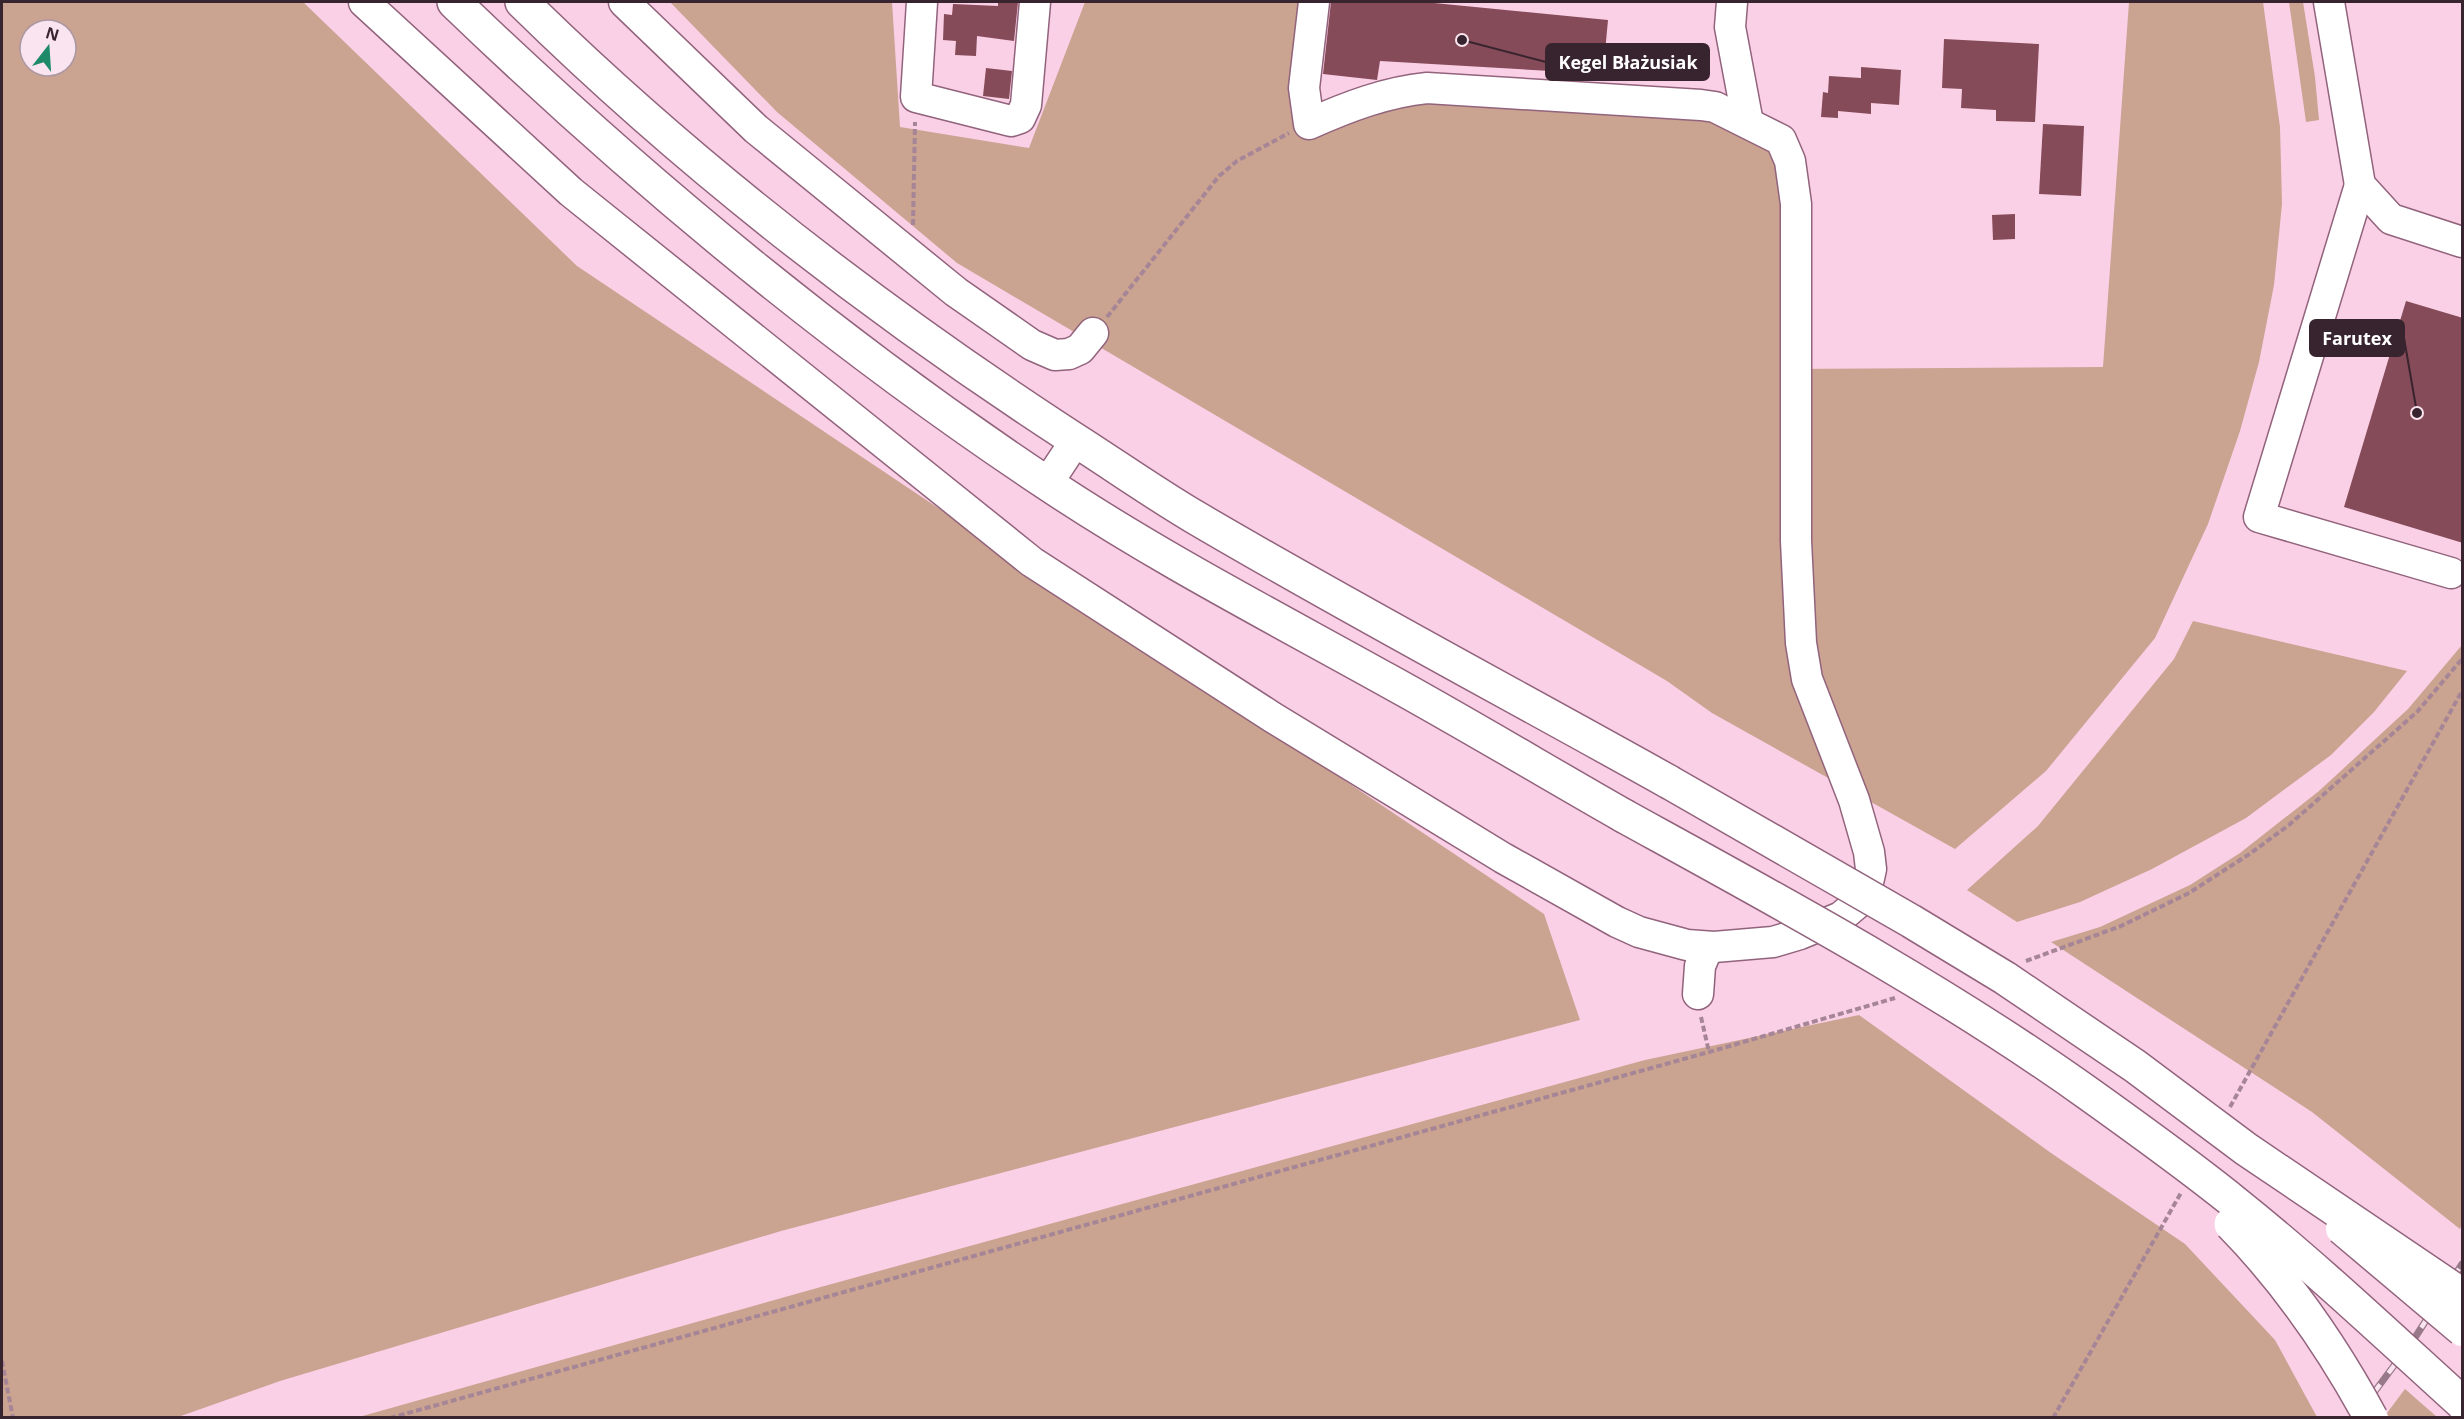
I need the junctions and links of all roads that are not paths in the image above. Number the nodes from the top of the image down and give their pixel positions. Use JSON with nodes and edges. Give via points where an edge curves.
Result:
{"nodes":[{"id":1,"x":364,"y":2,"type":"edge"},
{"id":2,"x":454,"y":2,"type":"edge"},
{"id":3,"x":522,"y":2,"type":"edge"},
{"id":4,"x":624,"y":2,"type":"edge"},
{"id":5,"x":922,"y":2,"type":"edge"},
{"id":6,"x":1035,"y":2,"type":"edge"},
{"id":7,"x":1314,"y":2,"type":"edge"},
{"id":8,"x":1732,"y":2,"type":"edge"},
{"id":9,"x":2329,"y":2,"type":"edge"},
{"id":10,"x":1748,"y":123,"type":"junction"},
{"id":11,"x":2360,"y":185,"type":"junction"},
{"id":12,"x":2463,"y":242,"type":"edge"},
{"id":13,"x":1093,"y":333,"type":"road end"},
{"id":14,"x":1076,"y":440,"type":"junction"},
{"id":15,"x":1047,"y":484,"type":"junction"},
{"id":16,"x":2451,"y":573,"type":"dead end"},
{"id":17,"x":1708,"y":947,"type":"junction"},
{"id":18,"x":1698,"y":994,"type":"road end"},
{"id":19,"x":2149,"y":1138,"type":"junction"},
{"id":20,"x":2246,"y":1149,"type":"junction"},
{"id":21,"x":2463,"y":1295,"type":"edge"},
{"id":22,"x":2463,"y":1331,"type":"edge"},
{"id":23,"x":2463,"y":1403,"type":"edge"},
{"id":24,"x":2371,"y":1418,"type":"edge"}],
"edges":[{"from":1,"to":17,"type":"street","via":[[571,192],[1032,562],[1272,717],[1503,858],[1639,932]]},
{"from":2,"to":15,"type":"main road","via":[[561,103],[701,225],[976,436]]},
{"from":3,"to":14,"type":"main road","via":[[730,189],[900,321]]},
{"from":4,"to":13,"type":"street","via":[[756,129],[956,292],[1022,338],[1055,355],[1080,349]]},
{"from":5,"to":6,"type":"street","via":[[916,97],[1011,121],[1020,118],[1026,105]]},
{"from":7,"to":10,"type":"street","via":[[1305,88],[1309,124],[1402,91],[1428,88],[1701,105],[1715,107]]},
{"from":8,"to":10,"type":"street","via":[[1730,27]]},
{"from":9,"to":11,"type":"street"},
{"from":10,"to":17,"type":"street","via":[[1781,140],[1790,161],[1796,204],[1796,541],[1801,643],[1807,679],[1854,800],[1871,869],[1860,901],[1841,917],[1773,942]]},
{"from":11,"to":12,"type":"street","via":[[2391,219]]},
{"from":11,"to":16,"type":"street","via":[[2259,517]]},
{"from":14,"to":15,"type":"street"},
{"from":14,"to":20,"type":"main road","bridge":true,"via":[[1200,520],[1669,782],[2006,978],[2135,1066]]},
{"from":15,"to":19,"type":"main road","bridge":true,"via":[[1226,591],[1809,918],[1955,1005]]},
{"from":17,"to":18,"type":"street","via":[[1700,966]]},
{"from":19,"to":23,"type":"main road","bridge":true,"via":[[2233,1201]]},
{"from":19,"to":24,"type":"main road","bridge":true,"via":[[2289,1288],[2335,1353]]},
{"from":20,"to":21,"type":"main road","bridge":true},
{"from":20,"to":22,"type":"street","bridge":true}]}
